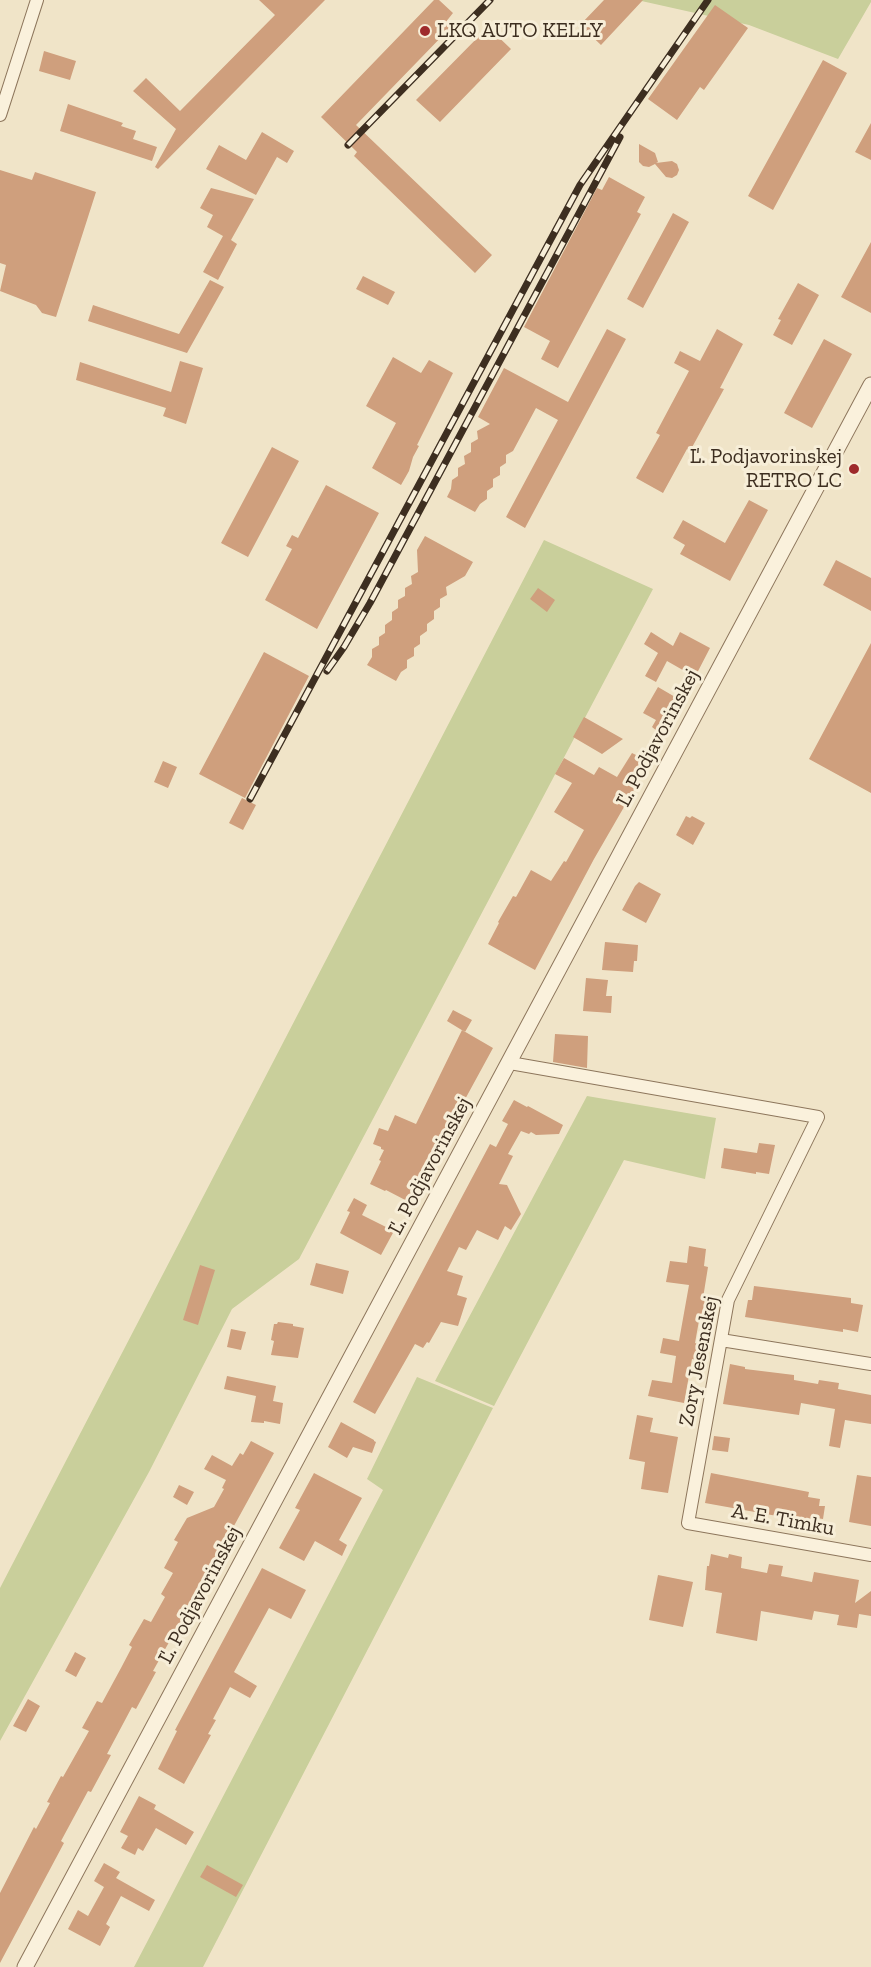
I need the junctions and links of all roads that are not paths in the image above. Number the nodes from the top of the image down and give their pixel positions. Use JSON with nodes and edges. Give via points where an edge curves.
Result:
{"nodes":[{"id":1,"x":37,"y":0,"type":"edge"},
{"id":2,"x":0,"y":115,"type":"edge"},
{"id":3,"x":871,"y":385,"type":"edge"},
{"id":4,"x":510,"y":1063,"type":"junction"},
{"id":5,"x":721,"y":1340,"type":"junction"},
{"id":6,"x":871,"y":1364,"type":"edge"},
{"id":7,"x":688,"y":1522,"type":"joint"},
{"id":8,"x":871,"y":1555,"type":"edge"},
{"id":9,"x":25,"y":1967,"type":"edge"}],
"edges":[{"from":1,"to":2,"type":"street"},
{"from":3,"to":4,"type":"street","name":"Ľ. Podjavorinskej"},
{"from":4,"to":5,"type":"street","name":"Zory Jesenskej","via":[[818,1117],[728,1300]]},
{"from":4,"to":9,"type":"street","name":"Ľ. Podjavorinskej"},
{"from":5,"to":6,"type":"street"},
{"from":5,"to":7,"type":"street","name":"Zory Jesenskej"},
{"from":7,"to":8,"type":"street","name":"A. E. Timku"}]}
